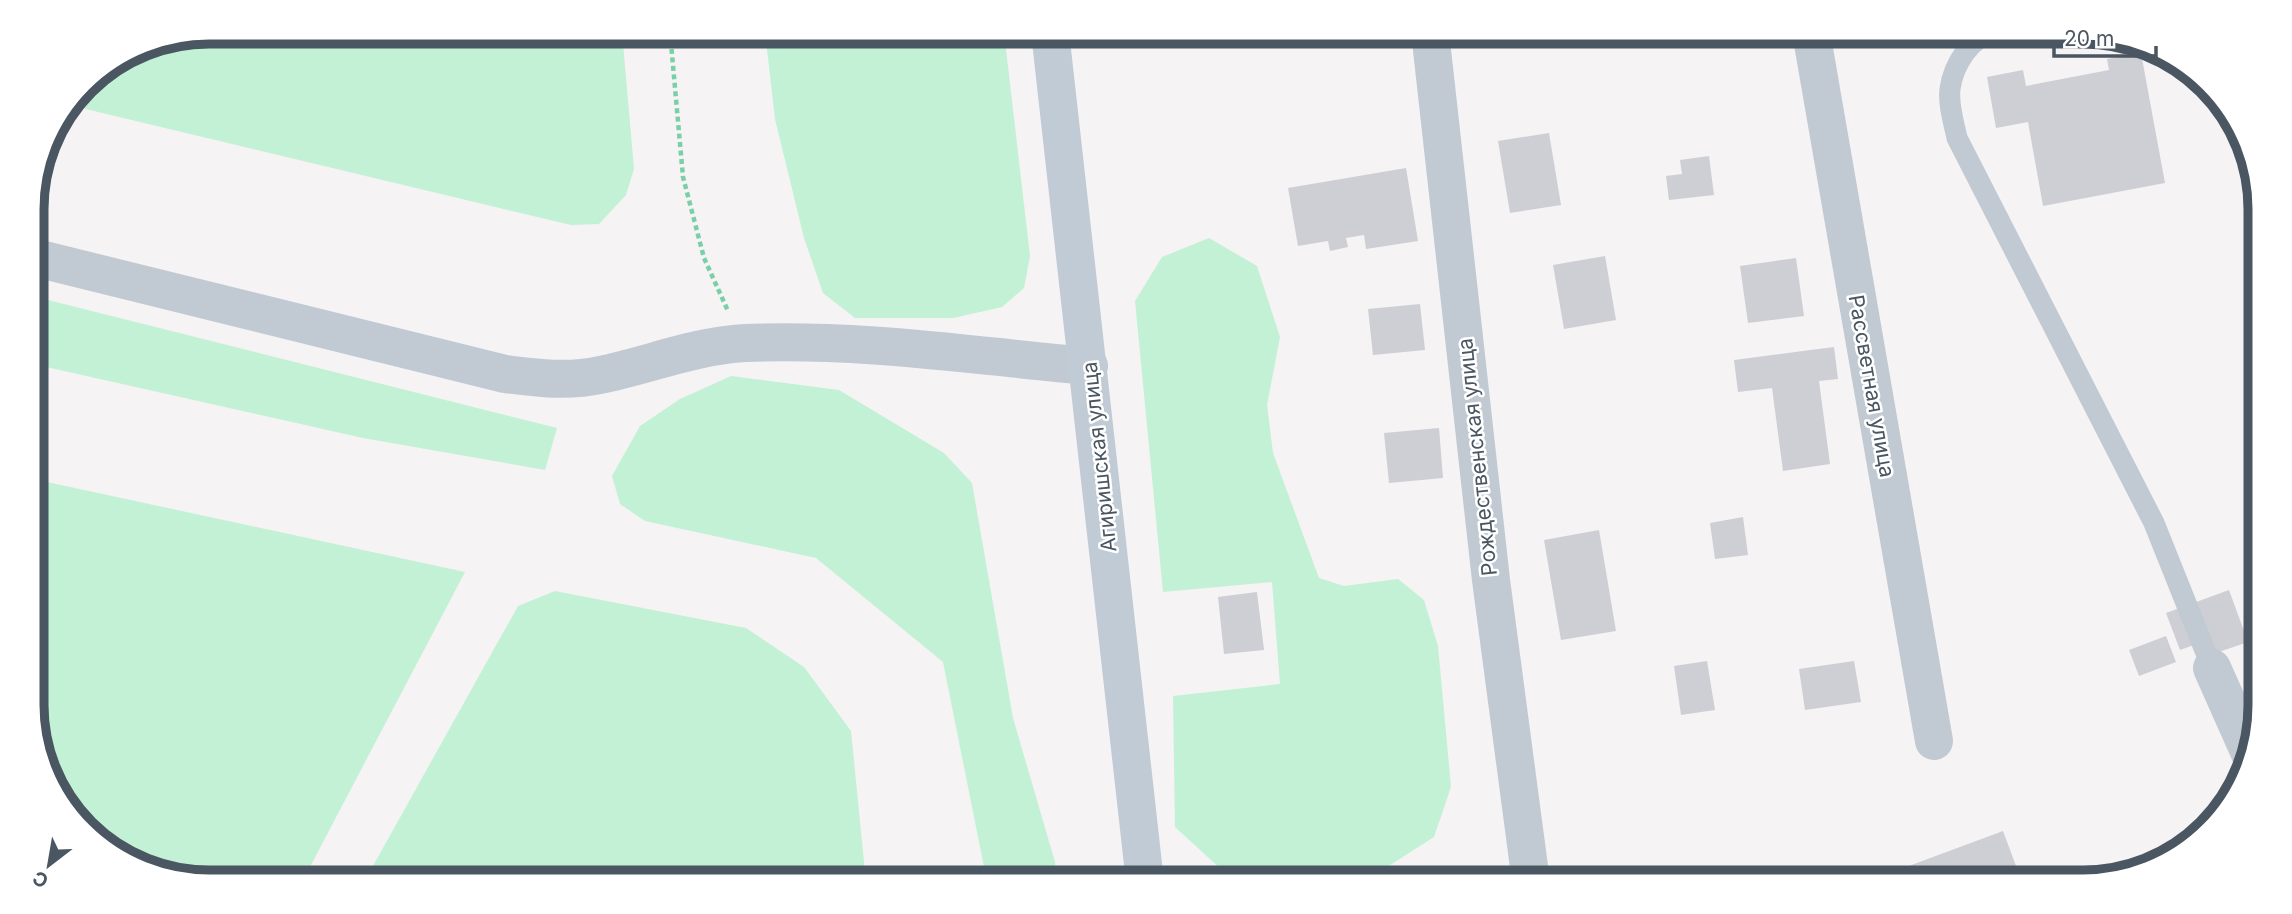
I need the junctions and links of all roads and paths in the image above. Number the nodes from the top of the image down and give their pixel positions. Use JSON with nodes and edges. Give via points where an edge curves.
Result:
{"nodes":[{"id":1,"x":671,"y":44,"type":"edge"},
{"id":2,"x":1051,"y":44,"type":"edge"},
{"id":3,"x":1431,"y":44,"type":"edge"},
{"id":4,"x":1813,"y":44,"type":"edge"},
{"id":5,"x":1972,"y":44,"type":"edge"},
{"id":6,"x":44,"y":260,"type":"edge"},
{"id":7,"x":743,"y":343,"type":"junction"},
{"id":8,"x":1090,"y":366,"type":"junction"},
{"id":9,"x":2212,"y":668,"type":"joint"},
{"id":10,"x":1934,"y":741,"type":"dead end"},
{"id":11,"x":2244,"y":741,"type":"edge"},
{"id":12,"x":1143,"y":870,"type":"edge"},
{"id":13,"x":1529,"y":870,"type":"edge"}],
"edges":[{"from":1,"to":7,"type":"path","via":[[683,177],[704,258]]},
{"from":2,"to":8,"type":"street","name":"Агиришская улица"},
{"from":3,"to":13,"type":"street","name":"Рождественская улица","via":[[1491,580]]},
{"from":4,"to":10,"type":"street","name":"Рассветная улица"},
{"from":5,"to":9,"type":"lane","via":[[1958,64],[1950,89],[1957,138],[2154,523]]},
{"from":6,"to":7,"type":"street","via":[[505,374],[553,380],[599,376],[677,353]]},
{"from":7,"to":8,"type":"street","via":[[811,342]]},
{"from":8,"to":12,"type":"street","name":"Агиришская улица"},
{"from":9,"to":11,"type":"street"}]}
